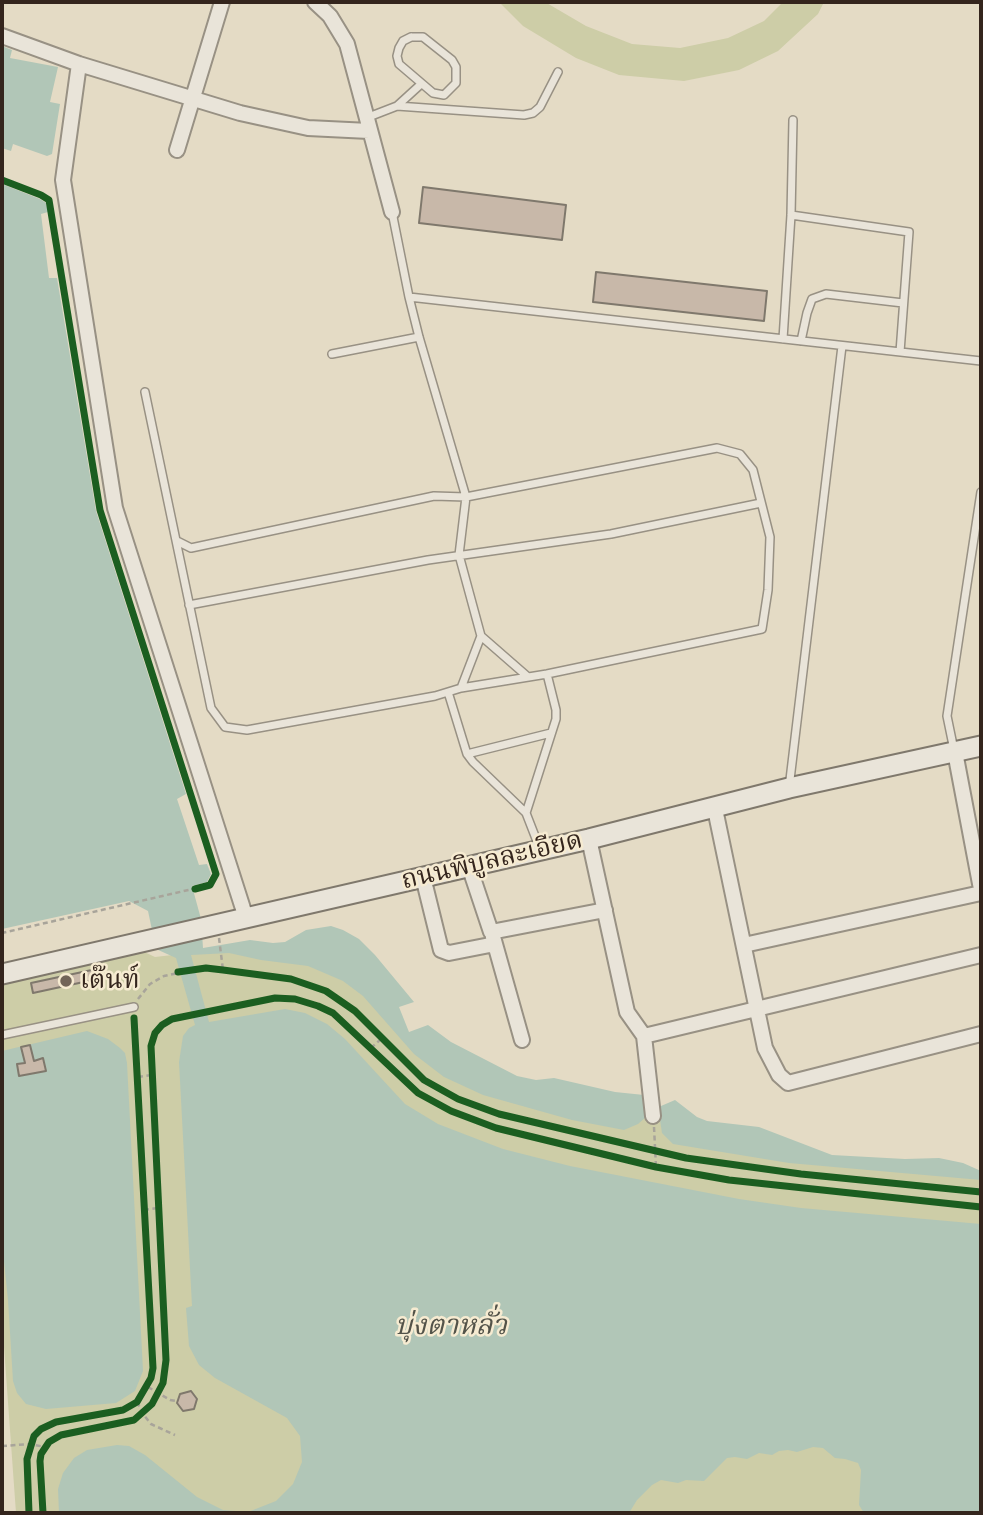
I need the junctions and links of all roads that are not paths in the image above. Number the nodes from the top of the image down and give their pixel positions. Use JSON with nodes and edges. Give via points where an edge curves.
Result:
{"nodes":[{"id":1,"x":222,"y":2,"type":"edge"},
{"id":2,"x":315,"y":2,"type":"edge"},
{"id":3,"x":2,"y":36,"type":"edge"},
{"id":4,"x":79,"y":64,"type":"junction"},
{"id":5,"x":558,"y":72,"type":"dead end"},
{"id":6,"x":420,"y":85,"type":"junction"},
{"id":7,"x":193,"y":97,"type":"junction"},
{"id":8,"x":397,"y":106,"type":"junction"},
{"id":9,"x":793,"y":120,"type":"dead end"},
{"id":10,"x":368,"y":125,"type":"junction"},
{"id":11,"x":177,"y":150,"type":"dead end"},
{"id":12,"x":392,"y":212,"type":"joint"},
{"id":13,"x":791,"y":215,"type":"junction"},
{"id":14,"x":409,"y":297,"type":"junction"},
{"id":15,"x":903,"y":303,"type":"junction"},
{"id":16,"x":419,"y":337,"type":"junction"},
{"id":17,"x":783,"y":339,"type":"junction"},
{"id":18,"x":801,"y":341,"type":"junction"},
{"id":19,"x":842,"y":346,"type":"junction"},
{"id":20,"x":900,"y":352,"type":"junction"},
{"id":21,"x":332,"y":354,"type":"dead end"},
{"id":22,"x":981,"y":361,"type":"edge"},
{"id":23,"x":145,"y":392,"type":"dead end"},
{"id":24,"x":981,"y":492,"type":"edge"},
{"id":25,"x":466,"y":497,"type":"junction"},
{"id":26,"x":761,"y":503,"type":"junction"},
{"id":27,"x":177,"y":541,"type":"junction"},
{"id":28,"x":458,"y":555,"type":"junction"},
{"id":29,"x":189,"y":606,"type":"junction"},
{"id":30,"x":481,"y":636,"type":"junction"},
{"id":31,"x":547,"y":674,"type":"junction"},
{"id":32,"x":528,"y":677,"type":"junction"},
{"id":33,"x":461,"y":688,"type":"junction"},
{"id":34,"x":448,"y":692,"type":"junction"},
{"id":35,"x":551,"y":733,"type":"junction"},
{"id":36,"x":981,"y":746,"type":"edge"},
{"id":37,"x":955,"y":752,"type":"junction"},
{"id":38,"x":467,"y":754,"type":"junction"},
{"id":39,"x":789,"y":788,"type":"junction"},
{"id":40,"x":715,"y":809,"type":"junction"},
{"id":41,"x":526,"y":813,"type":"junction"},
{"id":42,"x":589,"y":839,"type":"junction"},
{"id":43,"x":540,"y":850,"type":"junction"},
{"id":44,"x":469,"y":866,"type":"junction"},
{"id":45,"x":423,"y":877,"type":"junction"},
{"id":46,"x":981,"y":891,"type":"edge"},
{"id":47,"x":605,"y":909,"type":"junction"},
{"id":48,"x":246,"y":918,"type":"junction"},
{"id":49,"x":493,"y":938,"type":"junction"},
{"id":50,"x":744,"y":945,"type":"junction"},
{"id":51,"x":981,"y":954,"type":"edge"},
{"id":52,"x":2,"y":974,"type":"edge"},
{"id":53,"x":134,"y":1007,"type":"road end"},
{"id":54,"x":757,"y":1009,"type":"junction"},
{"id":55,"x":981,"y":1034,"type":"edge"},
{"id":56,"x":2,"y":1035,"type":"edge"},
{"id":57,"x":645,"y":1036,"type":"junction"},
{"id":58,"x":522,"y":1040,"type":"dead end"},
{"id":59,"x":653,"y":1116,"type":"road end"}],
"edges":[{"from":1,"to":7,"type":"street"},
{"from":2,"to":10,"type":"street","via":[[347,44]]},
{"from":3,"to":4,"type":"street"},
{"from":4,"to":7,"type":"street"},
{"from":4,"to":48,"type":"street","via":[[63,180],[115,509]]},
{"from":5,"to":8,"type":"lane","via":[[540,107],[524,115]]},
{"from":6,"to":6,"type":"lane","via":[[444,95],[457,75],[452,61],[423,37],[411,37],[398,48],[397,56]]},
{"from":6,"to":8,"type":"lane"},
{"from":7,"to":10,"type":"street","via":[[309,128]]},
{"from":7,"to":11,"type":"street"},
{"from":8,"to":10,"type":"lane"},
{"from":9,"to":13,"type":"lane"},
{"from":10,"to":12,"type":"street"},
{"from":12,"to":14,"type":"lane"},
{"from":13,"to":15,"type":"lane","via":[[909,232]]},
{"from":13,"to":17,"type":"lane"},
{"from":14,"to":16,"type":"lane"},
{"from":14,"to":17,"type":"lane"},
{"from":15,"to":18,"type":"lane","via":[[826,294],[812,299]]},
{"from":15,"to":20,"type":"lane"},
{"from":16,"to":21,"type":"lane"},
{"from":16,"to":25,"type":"lane"},
{"from":17,"to":18,"type":"lane"},
{"from":18,"to":19,"type":"lane"},
{"from":19,"to":20,"type":"lane"},
{"from":19,"to":39,"type":"lane"},
{"from":20,"to":22,"type":"lane"},
{"from":23,"to":27,"type":"lane"},
{"from":24,"to":37,"type":"lane","via":[[947,716]]},
{"from":25,"to":26,"type":"lane","via":[[717,448],[740,454],[753,470]]},
{"from":25,"to":27,"type":"lane","via":[[434,496],[191,548]]},
{"from":25,"to":28,"type":"lane"},
{"from":26,"to":28,"type":"lane","via":[[611,534]]},
{"from":26,"to":31,"type":"lane","via":[[770,537],[762,629]]},
{"from":27,"to":29,"type":"lane"},
{"from":28,"to":29,"type":"lane"},
{"from":28,"to":30,"type":"lane"},
{"from":29,"to":34,"type":"lane","via":[[211,708],[225,727],[247,730]]},
{"from":30,"to":32,"type":"lane"},
{"from":30,"to":33,"type":"lane"},
{"from":31,"to":32,"type":"lane"},
{"from":31,"to":35,"type":"lane","via":[[556,710]]},
{"from":32,"to":33,"type":"lane"},
{"from":33,"to":34,"type":"lane"},
{"from":34,"to":38,"type":"lane"},
{"from":35,"to":38,"type":"lane"},
{"from":35,"to":41,"type":"lane"},
{"from":36,"to":37,"type":"street","name":"ถนนพิบูลละเอียด"},
{"from":37,"to":39,"type":"street","name":"ถนนพิบูลละเอียด"},
{"from":37,"to":46,"type":"street"},
{"from":38,"to":41,"type":"lane"},
{"from":39,"to":40,"type":"street","name":"ถนนพิบูลละเอียด"},
{"from":40,"to":42,"type":"street","name":"ถนนพิบูลละเอียด"},
{"from":40,"to":50,"type":"street"},
{"from":41,"to":43,"type":"lane"},
{"from":42,"to":43,"type":"street","name":"ถนนพิบูลละเอียด"},
{"from":42,"to":47,"type":"street"},
{"from":43,"to":44,"type":"street","name":"ถนนพิบูลละเอียด"},
{"from":44,"to":45,"type":"street","name":"ถนนพิบูลละเอียด"},
{"from":44,"to":49,"type":"street"},
{"from":45,"to":48,"type":"street","name":"ถนนพิบูลละเอียด"},
{"from":45,"to":49,"type":"street","via":[[441,950],[449,953]]},
{"from":46,"to":50,"type":"street"},
{"from":47,"to":49,"type":"street"},
{"from":47,"to":57,"type":"street","via":[[627,1012]]},
{"from":48,"to":52,"type":"street","name":"ถนนพิบูลละเอียด","via":[[212,934],[146,942]]},
{"from":49,"to":58,"type":"street"},
{"from":50,"to":54,"type":"street"},
{"from":51,"to":54,"type":"street"},
{"from":53,"to":56,"type":"lane"},
{"from":54,"to":55,"type":"street","via":[[765,1048],[788,1083]]},
{"from":54,"to":57,"type":"street"},
{"from":57,"to":59,"type":"street"}]}
